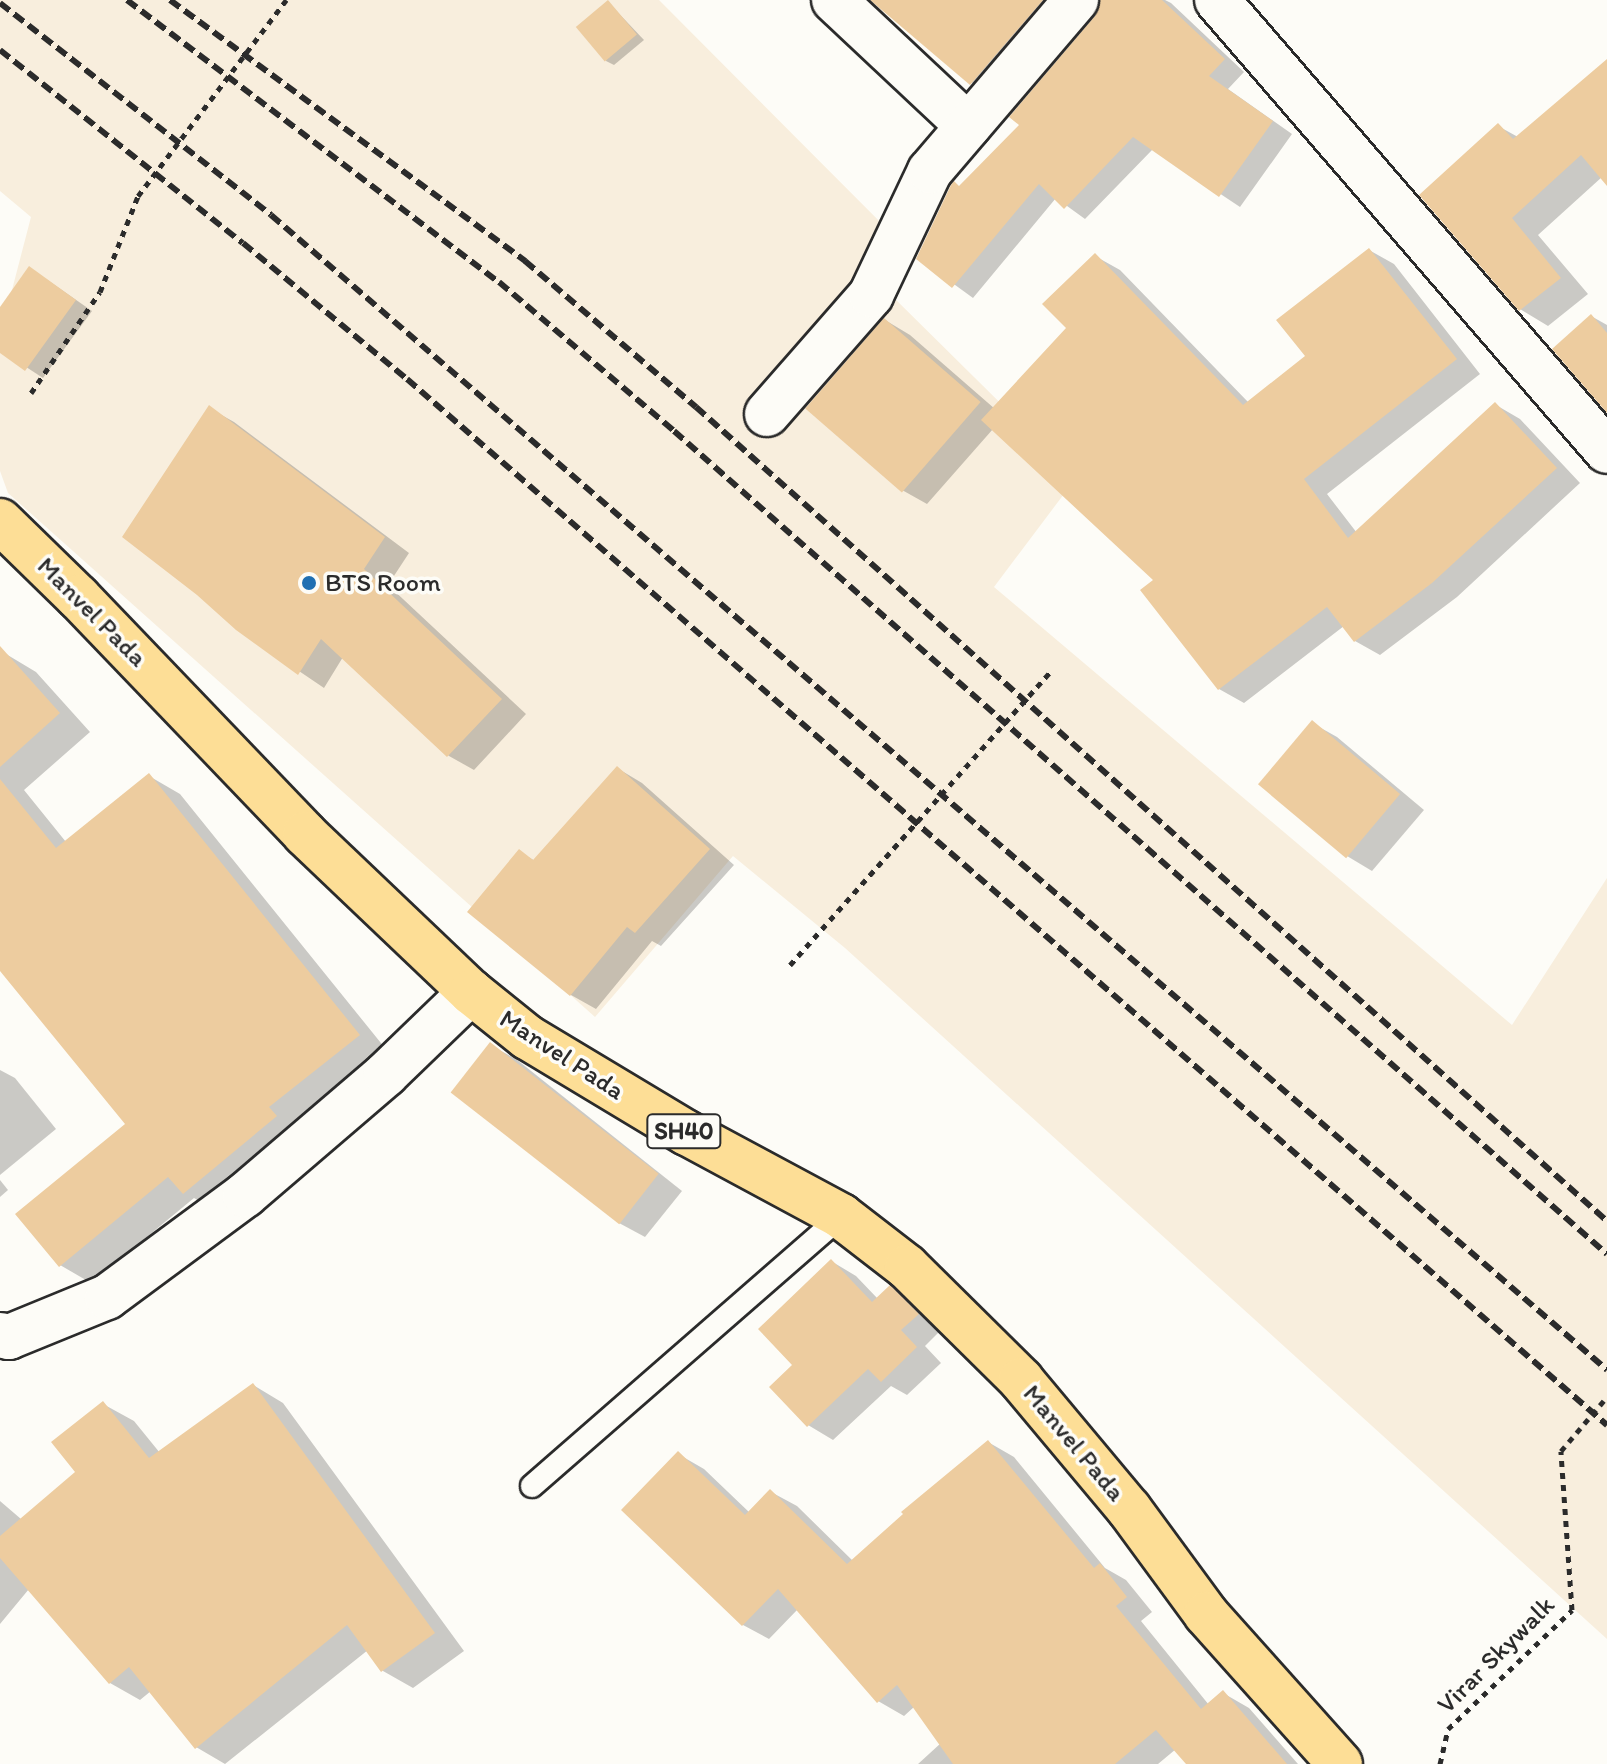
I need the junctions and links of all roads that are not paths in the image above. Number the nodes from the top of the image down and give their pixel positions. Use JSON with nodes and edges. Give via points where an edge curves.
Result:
{"nodes":[{"id":1,"x":834,"y":0,"type":"edge"},
{"id":2,"x":1076,"y":0,"type":"edge"},
{"id":3,"x":1217,"y":0,"type":"edge"},
{"id":4,"x":968,"y":126,"type":"junction"},
{"id":5,"x":767,"y":414,"type":"dead end"},
{"id":6,"x":1607,"y":451,"type":"edge"},
{"id":7,"x":0,"y":521,"type":"edge"},
{"id":8,"x":471,"y":992,"type":"junction"},
{"id":9,"x":841,"y":1216,"type":"junction"},
{"id":10,"x":0,"y":1335,"type":"edge"},
{"id":11,"x":532,"y":1486,"type":"dead end"},
{"id":12,"x":1340,"y":1764,"type":"edge"}],
"edges":[{"from":1,"to":4,"type":"street"},
{"from":2,"to":4,"type":"street"},
{"from":3,"to":6,"type":"street"},
{"from":4,"to":5,"type":"street","via":[[930,171],[871,295]]},
{"from":7,"to":8,"type":"main road","name":"Manvel Pada","number":"SH40","via":[[305,834]]},
{"from":8,"to":9,"type":"main road","name":"Manvel Pada","number":"SH40","via":[[527,1037],[687,1133]]},
{"from":8,"to":10,"type":"street","via":[[386,1074],[245,1195],[107,1297],[9,1337]]},
{"from":9,"to":11,"type":"lane"},
{"from":9,"to":12,"type":"main road","name":"Manvel Pada","number":"SH40","via":[[907,1267],[1021,1380],[1129,1509],[1206,1614]]}]}
